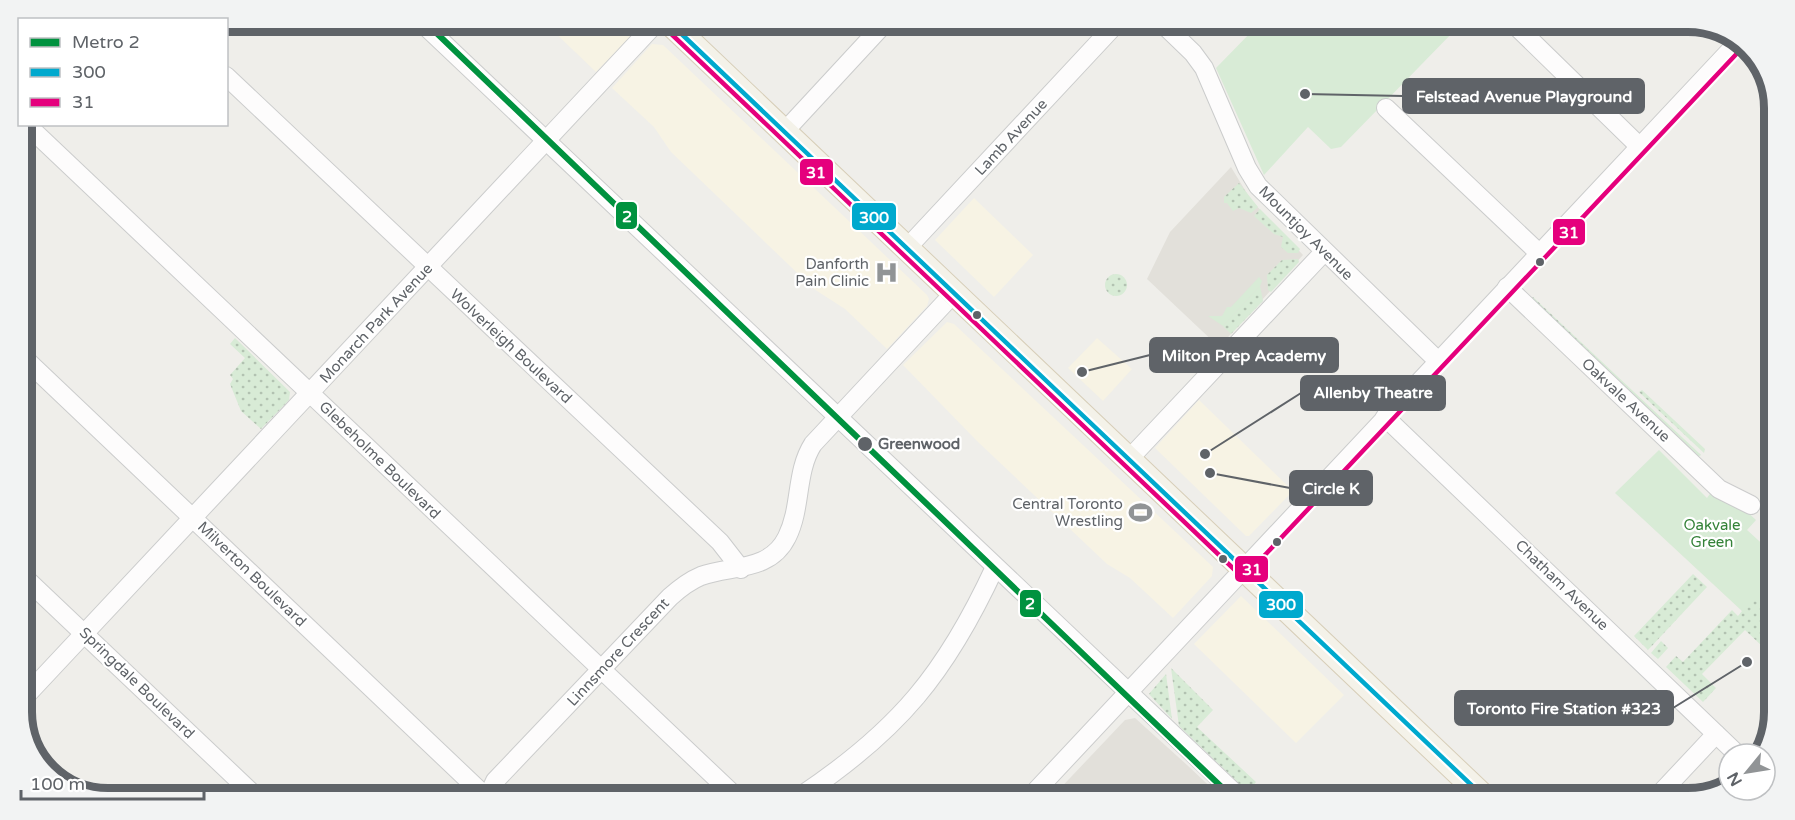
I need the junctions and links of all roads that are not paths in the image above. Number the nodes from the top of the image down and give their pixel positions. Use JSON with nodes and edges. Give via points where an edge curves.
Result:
{"nodes":[{"id":1,"x":432,"y":32,"type":"edge"},
{"id":2,"x":648,"y":32,"type":"edge"},
{"id":3,"x":679,"y":32,"type":"edge"},
{"id":4,"x":877,"y":32,"type":"edge"},
{"id":5,"x":1108,"y":32,"type":"edge"},
{"id":6,"x":1171,"y":32,"type":"edge"},
{"id":7,"x":1521,"y":32,"type":"edge"},
{"id":8,"x":1733,"y":47,"type":"edge"},
{"id":9,"x":228,"y":78,"type":"edge"},
{"id":10,"x":1386,"y":108,"type":"dead end"},
{"id":11,"x":32,"y":130,"type":"edge"},
{"id":12,"x":784,"y":132,"type":"junction"},
{"id":13,"x":547,"y":142,"type":"junction"},
{"id":14,"x":1638,"y":145,"type":"junction"},
{"id":15,"x":907,"y":248,"type":"junction"},
{"id":16,"x":1324,"y":252,"type":"junction"},
{"id":17,"x":1539,"y":253,"type":"junction"},
{"id":18,"x":428,"y":268,"type":"junction"},
{"id":19,"x":1507,"y":287,"type":"junction"},
{"id":20,"x":954,"y":293,"type":"junction"},
{"id":21,"x":1438,"y":361,"type":"junction"},
{"id":22,"x":32,"y":365,"type":"edge"},
{"id":23,"x":310,"y":393,"type":"junction"},
{"id":24,"x":1385,"y":417,"type":"junction"},
{"id":25,"x":837,"y":418,"type":"junction"},
{"id":26,"x":1129,"y":459,"type":"junction"},
{"id":27,"x":1751,"y":505,"type":"dead end"},
{"id":28,"x":193,"y":518,"type":"junction"},
{"id":29,"x":995,"y":567,"type":"junction"},
{"id":30,"x":741,"y":568,"type":"junction"},
{"id":31,"x":1243,"y":568,"type":"junction"},
{"id":32,"x":32,"y":584,"type":"edge"},
{"id":33,"x":84,"y":634,"type":"junction"},
{"id":34,"x":601,"y":672,"type":"junction"},
{"id":35,"x":32,"y":689,"type":"edge"},
{"id":36,"x":1128,"y":692,"type":"junction"},
{"id":37,"x":1716,"y":734,"type":"junction"},
{"id":38,"x":1724,"y":742,"type":"edge"},
{"id":39,"x":247,"y":788,"type":"edge"},
{"id":40,"x":477,"y":788,"type":"edge"},
{"id":41,"x":492,"y":788,"type":"edge"},
{"id":42,"x":726,"y":788,"type":"edge"},
{"id":43,"x":812,"y":788,"type":"edge"},
{"id":44,"x":1038,"y":788,"type":"edge"},
{"id":45,"x":1229,"y":788,"type":"edge"},
{"id":46,"x":1474,"y":788,"type":"edge"},
{"id":47,"x":1665,"y":788,"type":"edge"}],
"edges":[{"from":1,"to":13,"type":"street"},
{"from":2,"to":13,"type":"street","name":"Monarch Park Avenue"},
{"from":3,"to":12,"type":"main road"},
{"from":4,"to":12,"type":"street"},
{"from":5,"to":15,"type":"street","name":"Lamb Avenue"},
{"from":6,"to":16,"type":"street","name":"Mountjoy Avenue","via":[[1204,68],[1258,186]]},
{"from":7,"to":14,"type":"street"},
{"from":8,"to":14,"type":"street"},
{"from":9,"to":18,"type":"street","name":"Wolverleigh Boulevard"},
{"from":10,"to":17,"type":"street"},
{"from":11,"to":23,"type":"street","name":"Glebeholme Boulevard"},
{"from":12,"to":15,"type":"main road"},
{"from":13,"to":18,"type":"street","name":"Monarch Park Avenue"},
{"from":13,"to":25,"type":"street"},
{"from":14,"to":17,"type":"street"},
{"from":15,"to":20,"type":"main road"},
{"from":16,"to":21,"type":"street","name":"Mountjoy Avenue"},
{"from":16,"to":26,"type":"street"},
{"from":17,"to":19,"type":"street"},
{"from":18,"to":23,"type":"street","name":"Monarch Park Avenue"},
{"from":18,"to":30,"type":"street","name":"Wolverleigh Boulevard","via":[[720,542]]},
{"from":19,"to":21,"type":"street"},
{"from":19,"to":27,"type":"street","name":"Oakvale Avenue","via":[[1719,489]]},
{"from":20,"to":25,"type":"street","name":"Linnsmore Crescent"},
{"from":20,"to":26,"type":"main road"},
{"from":21,"to":24,"type":"street"},
{"from":22,"to":28,"type":"street","name":"Milverton Boulevard"},
{"from":23,"to":28,"type":"street","name":"Monarch Park Avenue"},
{"from":23,"to":34,"type":"street","name":"Glebeholme Boulevard"},
{"from":24,"to":31,"type":"street"},
{"from":24,"to":37,"type":"street","name":"Chatham Avenue"},
{"from":25,"to":29,"type":"street"},
{"from":25,"to":30,"type":"street","name":"Linnsmore Crescent","via":[[807,454],[797,509],[786,539],[766,559]]},
{"from":26,"to":31,"type":"main road"},
{"from":28,"to":33,"type":"street","name":"Monarch Park Avenue"},
{"from":28,"to":40,"type":"street","name":"Milverton Boulevard"},
{"from":29,"to":36,"type":"street"},
{"from":29,"to":43,"type":"street","via":[[966,626],[935,674],[899,718],[856,758]]},
{"from":30,"to":34,"type":"street","name":"Linnsmore Crescent","via":[[686,583]]},
{"from":31,"to":36,"type":"street"},
{"from":31,"to":46,"type":"main road"},
{"from":32,"to":33,"type":"street","name":"Springdale Boulevard"},
{"from":33,"to":35,"type":"street","name":"Monarch Park Avenue"},
{"from":33,"to":39,"type":"street","name":"Springdale Boulevard"},
{"from":34,"to":41,"type":"street","name":"Linnsmore Crescent"},
{"from":34,"to":42,"type":"street","name":"Glebeholme Boulevard"},
{"from":36,"to":44,"type":"street"},
{"from":36,"to":45,"type":"street"},
{"from":37,"to":38,"type":"street","name":"Chatham Avenue"},
{"from":37,"to":47,"type":"street"}]}
